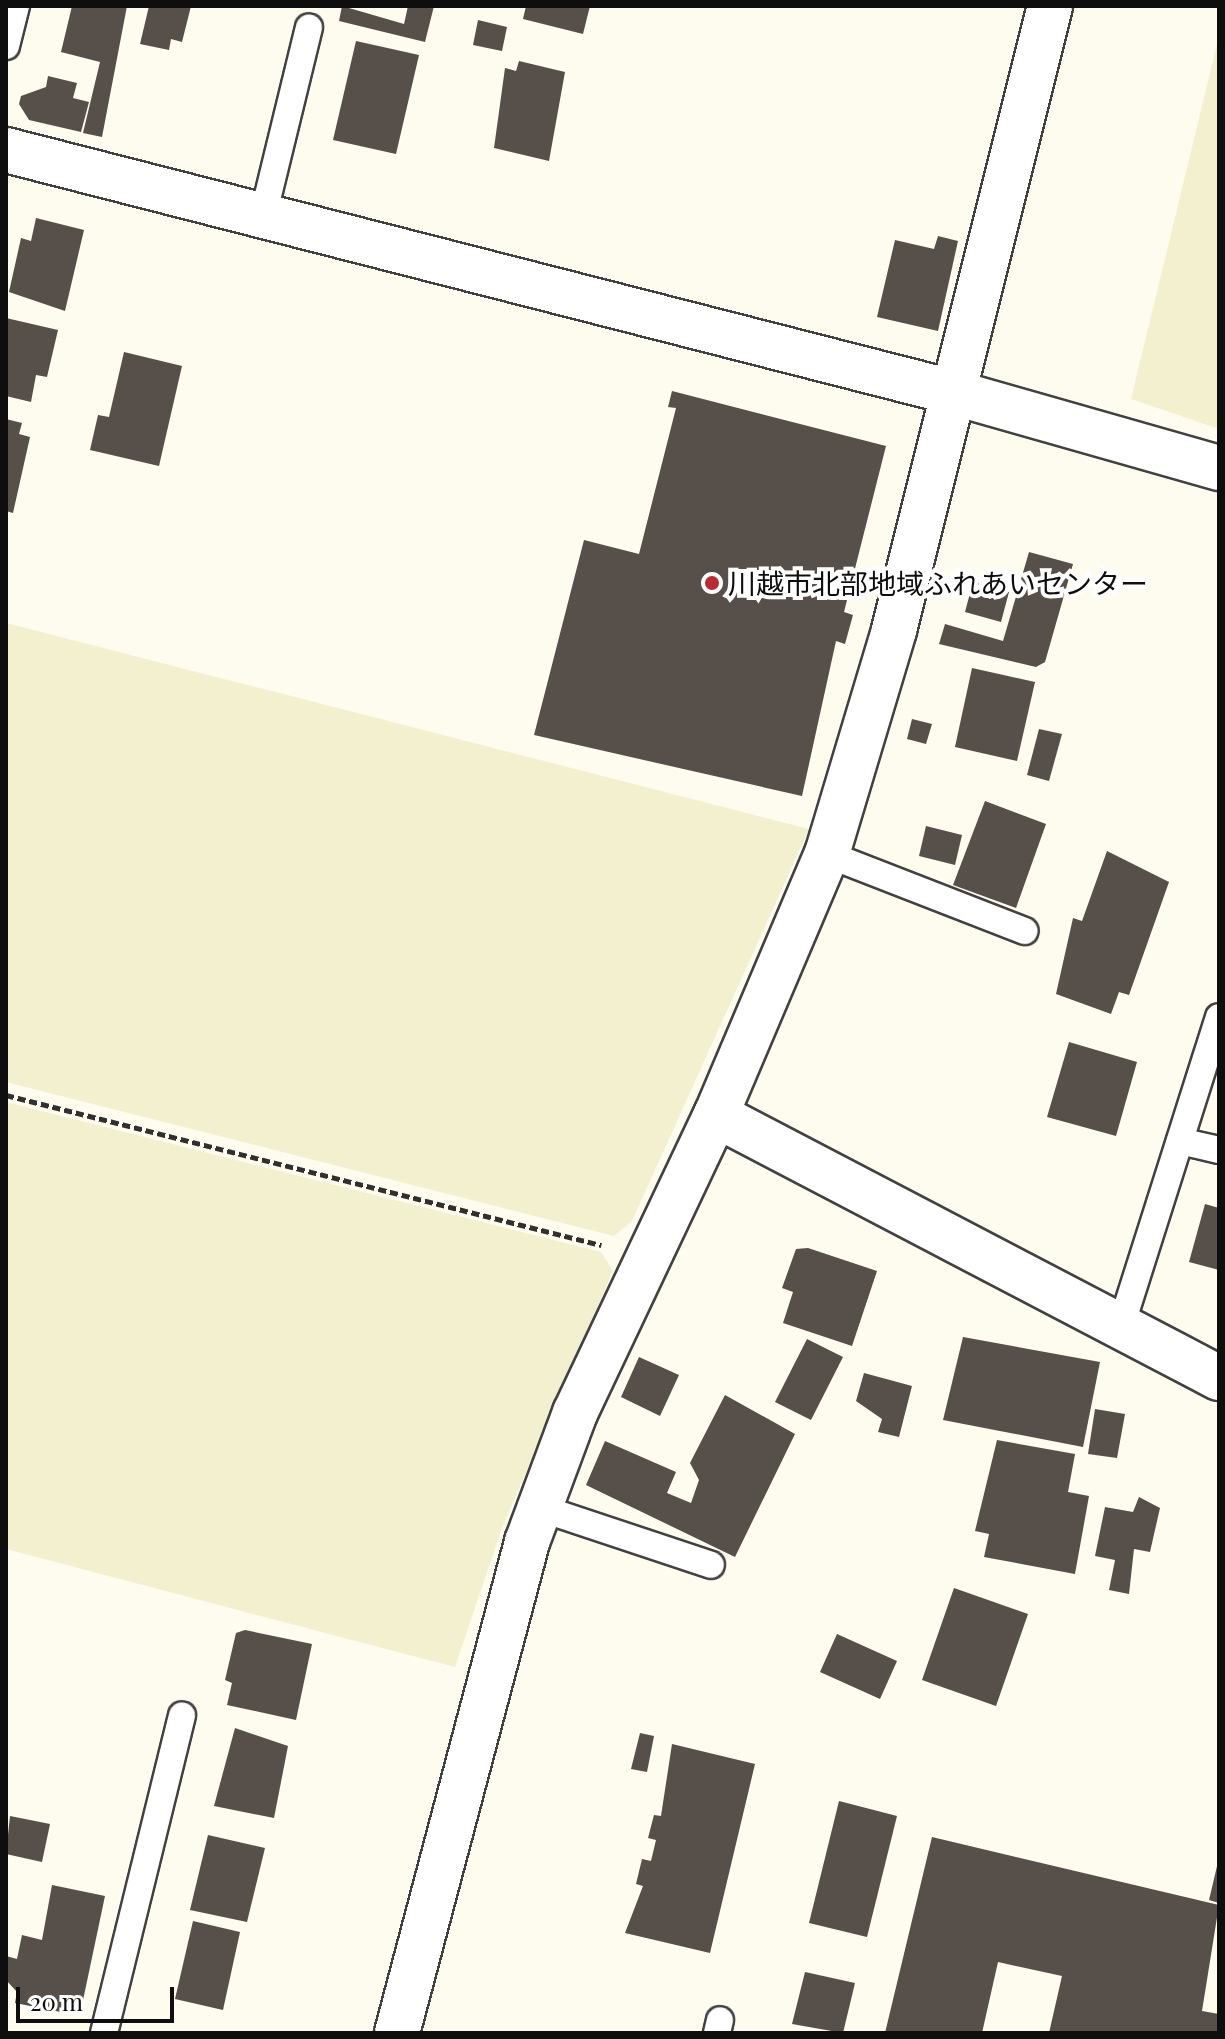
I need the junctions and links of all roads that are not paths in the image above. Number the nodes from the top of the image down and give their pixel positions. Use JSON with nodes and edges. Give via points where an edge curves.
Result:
{"nodes":[{"id":1,"x":16,"y":6,"type":"edge"},
{"id":2,"x":1050,"y":6,"type":"edge"},
{"id":3,"x":309,"y":28,"type":"dead end"},
{"id":4,"x":6,"y":46,"type":"edge"},
{"id":5,"x":6,"y":150,"type":"edge"},
{"id":6,"x":263,"y":216,"type":"junction"},
{"id":7,"x":952,"y":392,"type":"junction"},
{"id":8,"x":1219,"y":468,"type":"edge"},
{"id":9,"x":827,"y":854,"type":"junction"},
{"id":10,"x":1024,"y":931,"type":"dead end"},
{"id":11,"x":1219,"y":1017,"type":"edge"},
{"id":12,"x":716,"y":1115,"type":"junction"},
{"id":13,"x":1180,"y":1141,"type":"junction"},
{"id":14,"x":1219,"y":1150,"type":"edge"},
{"id":15,"x":1121,"y":1326,"type":"junction"},
{"id":16,"x":1219,"y":1378,"type":"edge"},
{"id":17,"x":540,"y":1508,"type":"junction"},
{"id":18,"x":711,"y":1565,"type":"dead end"},
{"id":19,"x":182,"y":1715,"type":"dead end"},
{"id":20,"x":104,"y":2033,"type":"edge"},
{"id":21,"x":397,"y":2033,"type":"edge"}],
"edges":[{"from":1,"to":4,"type":"lane"},
{"from":2,"to":7,"type":"street"},
{"from":3,"to":6,"type":"lane"},
{"from":5,"to":6,"type":"street"},
{"from":6,"to":7,"type":"street"},
{"from":7,"to":8,"type":"street"},
{"from":7,"to":9,"type":"street","via":[[894,630]]},
{"from":9,"to":10,"type":"lane"},
{"from":9,"to":12,"type":"street"},
{"from":11,"to":13,"type":"lane"},
{"from":12,"to":15,"type":"street"},
{"from":12,"to":17,"type":"street"},
{"from":13,"to":14,"type":"lane"},
{"from":13,"to":15,"type":"lane"},
{"from":15,"to":16,"type":"street"},
{"from":17,"to":18,"type":"lane"},
{"from":17,"to":21,"type":"street","via":[[490,1665]]},
{"from":19,"to":20,"type":"lane"}]}
